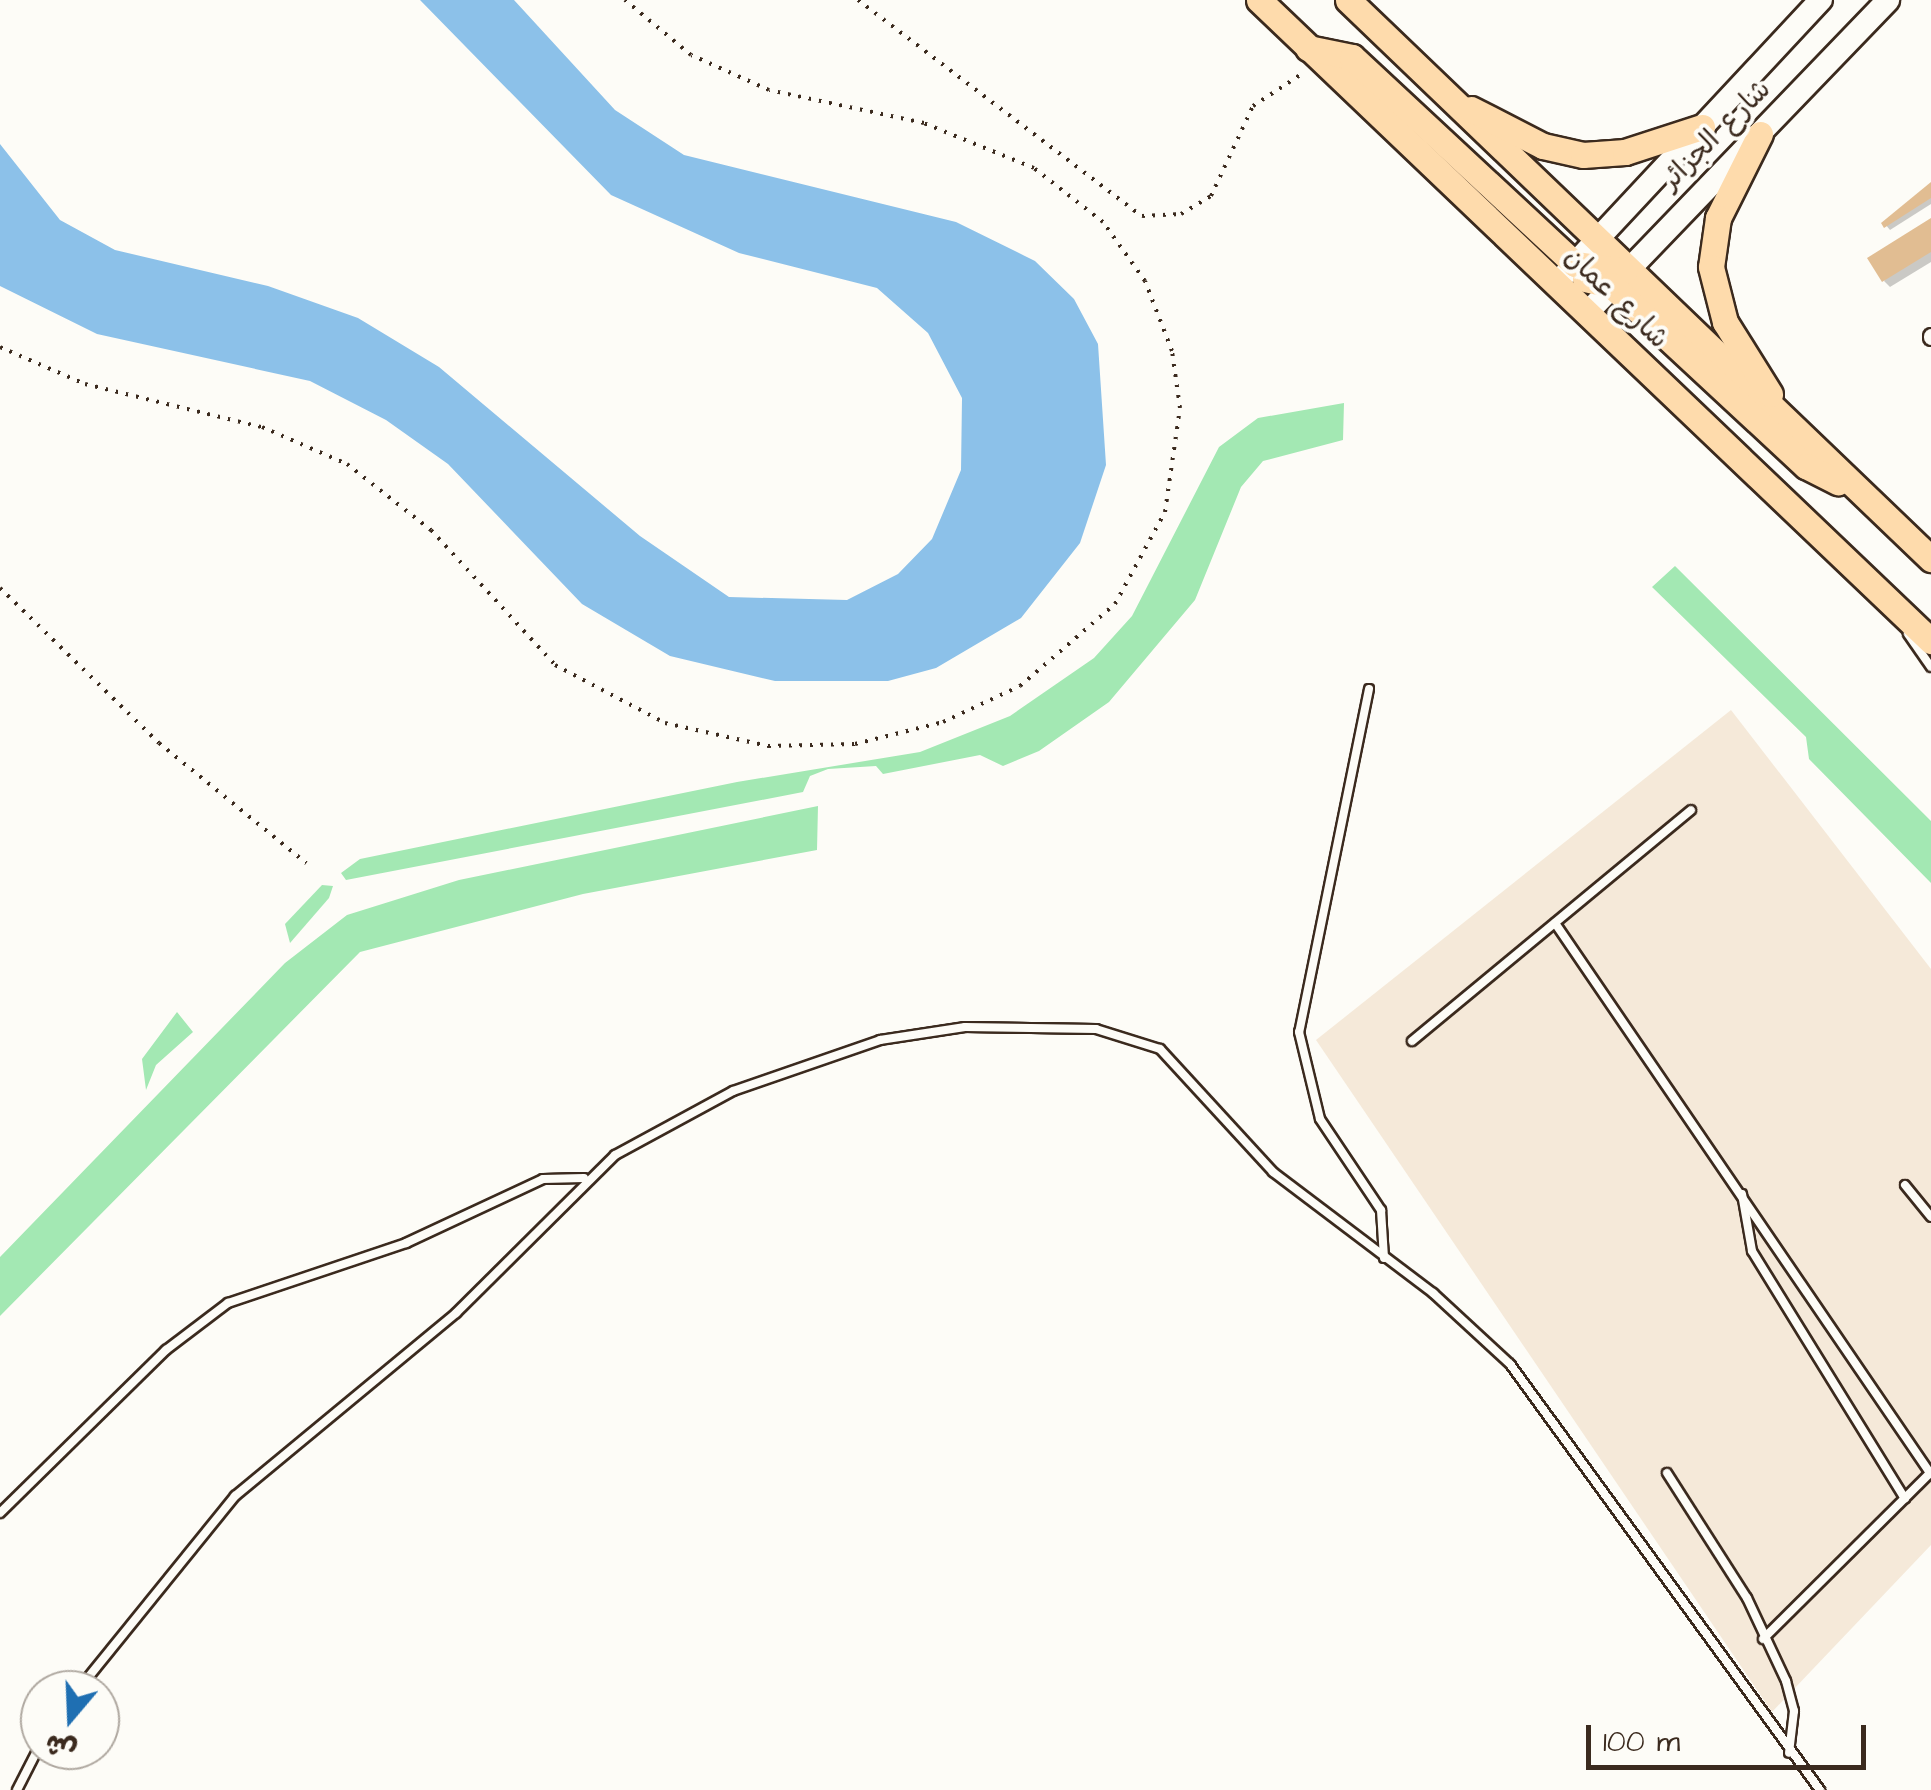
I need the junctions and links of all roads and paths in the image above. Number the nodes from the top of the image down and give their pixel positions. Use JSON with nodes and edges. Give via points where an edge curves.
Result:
{"nodes":[{"id":1,"x":626,"y":0,"type":"edge"},
{"id":2,"x":1258,"y":0,"type":"edge"},
{"id":3,"x":1348,"y":0,"type":"edge"},
{"id":4,"x":1821,"y":0,"type":"edge"},
{"id":5,"x":1888,"y":0,"type":"edge"},
{"id":6,"x":861,"y":1,"type":"edge"},
{"id":7,"x":1308,"y":48,"type":"junction"},
{"id":8,"x":1342,"y":78,"type":"junction"},
{"id":9,"x":1447,"y":97,"type":"junction"},
{"id":10,"x":1702,"y":127,"type":"junction"},
{"id":11,"x":1760,"y":134,"type":"junction"},
{"id":12,"x":1594,"y":243,"type":"junction"},
{"id":13,"x":1575,"y":264,"type":"junction"},
{"id":14,"x":1618,"y":278,"type":"junction"},
{"id":15,"x":1562,"y":288,"type":"junction"},
{"id":16,"x":1588,"y":312,"type":"junction"},
{"id":17,"x":0,"y":347,"type":"edge"},
{"id":18,"x":1788,"y":424,"type":"junction"},
{"id":19,"x":1857,"y":489,"type":"junction"},
{"id":20,"x":1931,"y":559,"type":"edge"},
{"id":21,"x":0,"y":588,"type":"edge"},
{"id":22,"x":1880,"y":593,"type":"junction"},
{"id":23,"x":1931,"y":642,"type":"edge"},
{"id":24,"x":1931,"y":667,"type":"edge"},
{"id":25,"x":1368,"y":689,"type":"dead end"},
{"id":26,"x":1691,"y":810,"type":"dead end"},
{"id":27,"x":306,"y":863,"type":"dead end"},
{"id":28,"x":1555,"y":924,"type":"junction"},
{"id":29,"x":1412,"y":1042,"type":"dead end"},
{"id":30,"x":584,"y":1178,"type":"junction"},
{"id":31,"x":1905,"y":1184,"type":"dead end"},
{"id":32,"x":1742,"y":1194,"type":"junction"},
{"id":33,"x":1931,"y":1217,"type":"edge"},
{"id":34,"x":1384,"y":1258,"type":"junction"},
{"id":35,"x":1931,"y":1472,"type":"edge"},
{"id":36,"x":1667,"y":1473,"type":"dead end"},
{"id":37,"x":1904,"y":1499,"type":"junction"},
{"id":38,"x":0,"y":1513,"type":"edge"},
{"id":39,"x":1762,"y":1640,"type":"junction"},
{"id":40,"x":94,"y":1670,"type":"edge"},
{"id":41,"x":1789,"y":1753,"type":"junction"},
{"id":42,"x":1820,"y":1790,"type":"edge"}],
"edges":[{"from":1,"to":17,"type":"path","via":[[691,55],[769,90],[896,115],[1008,154],[1084,203],[1133,261],[1177,379],[1170,493],[1121,595],[1020,686],[942,722],[855,744],[768,746],[665,723],[555,665],[431,530],[348,464],[262,427],[85,384]]},
{"from":2,"to":7,"type":"main road","name":"شارع عمان"},
{"from":3,"to":9,"type":"main road","name":"شارع عمان"},
{"from":4,"to":10,"type":"main road","name":"شارع الجزائر"},
{"from":5,"to":11,"type":"main road","name":"شارع الجزائر"},
{"from":6,"to":8,"type":"path","via":[[1142,216],[1181,214],[1211,196],[1253,106],[1274,85],[1316,72]]},
{"from":7,"to":8,"type":"main road","name":"شارع عمان"},
{"from":7,"to":13,"type":"main road","via":[[1352,56]]},
{"from":8,"to":15,"type":"main road","name":"شارع عمان"},
{"from":9,"to":10,"type":"main road","via":[[1542,146],[1583,155],[1624,152]]},
{"from":9,"to":12,"type":"main road","name":"شارع عمان"},
{"from":10,"to":12,"type":"main road","name":"شارع الجزائر"},
{"from":11,"to":14,"type":"main road","name":"شارع الجزائر"},
{"from":11,"to":18,"type":"main road","via":[[1718,218],[1711,267],[1725,322]]},
{"from":12,"to":13,"type":"main road","name":"شارع الجزائر"},
{"from":12,"to":14,"type":"main road","name":"شارع عمان"},
{"from":13,"to":14,"type":"main road"},
{"from":13,"to":15,"type":"main road","name":"شارع الجزائر"},
{"from":14,"to":15,"type":"main road"},
{"from":14,"to":16,"type":"main road","name":"شارع الجزائر"},
{"from":14,"to":18,"type":"main road","name":"شارع عمان"},
{"from":14,"to":19,"type":"main road","via":[[1806,466]]},
{"from":15,"to":16,"type":"main road","name":"شارع عمان"},
{"from":16,"to":22,"type":"main road","name":"شارع عمان"},
{"from":18,"to":19,"type":"main road","name":"شارع عمان"},
{"from":19,"to":20,"type":"main road","name":"شارع عمان"},
{"from":21,"to":27,"type":"path","via":[[159,743]]},
{"from":22,"to":23,"type":"main road","name":"شارع عمان"},
{"from":22,"to":24,"type":"lane"},
{"from":25,"to":34,"type":"lane","via":[[1298,1032],[1320,1119],[1381,1210]]},
{"from":26,"to":28,"type":"lane"},
{"from":28,"to":29,"type":"lane"},
{"from":28,"to":32,"type":"lane"},
{"from":30,"to":34,"type":"lane","via":[[699,1106],[839,1051],[965,1027],[1111,1030],[1174,1060],[1273,1172]]},
{"from":30,"to":38,"type":"lane","via":[[542,1180],[406,1243],[228,1303],[166,1350]]},
{"from":30,"to":40,"type":"lane","via":[[456,1313],[235,1496]]},
{"from":31,"to":33,"type":"lane"},
{"from":32,"to":35,"type":"lane"},
{"from":32,"to":37,"type":"lane","via":[[1752,1251]]},
{"from":34,"to":41,"type":"lane","via":[[1458,1314],[1533,1392]]},
{"from":35,"to":37,"type":"lane"},
{"from":36,"to":39,"type":"lane","via":[[1748,1598]]},
{"from":37,"to":39,"type":"lane"},
{"from":39,"to":41,"type":"lane","via":[[1792,1695]]},
{"from":41,"to":42,"type":"lane"}]}
